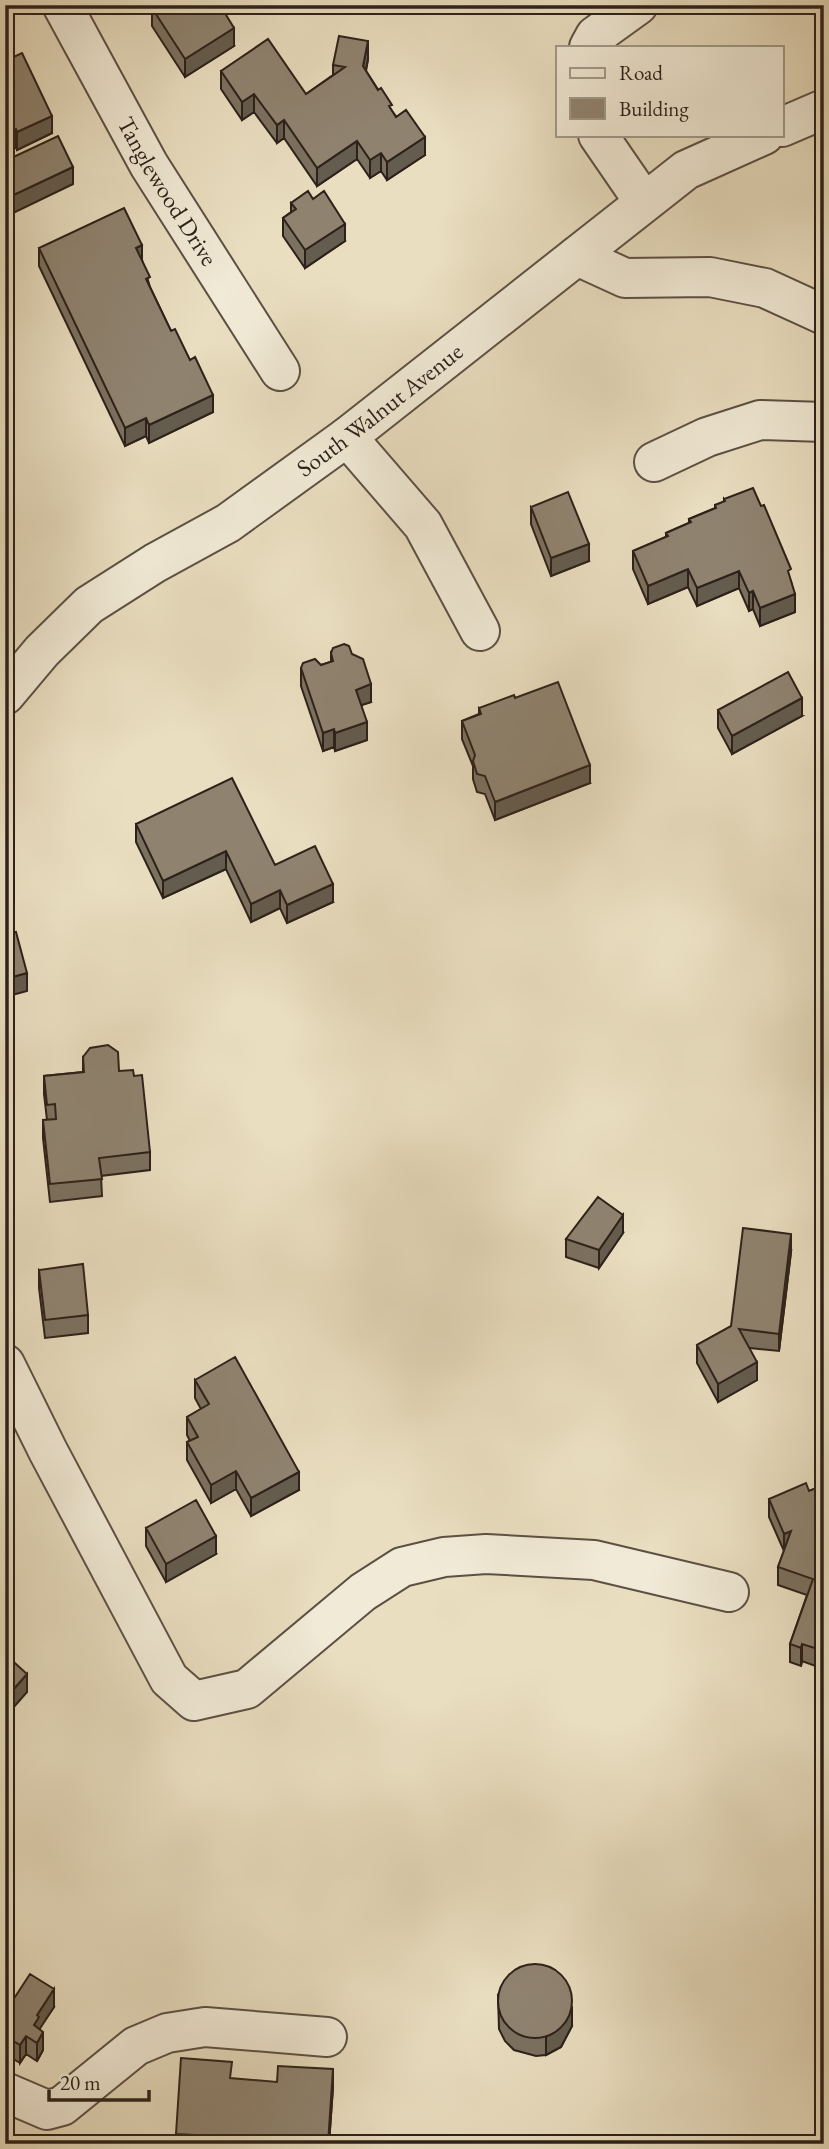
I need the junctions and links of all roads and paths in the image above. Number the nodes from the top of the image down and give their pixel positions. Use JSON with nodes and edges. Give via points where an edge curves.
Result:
{"nodes":[{"id":1,"x":62,"y":5,"type":"edge"},
{"id":2,"x":638,"y":5,"type":"edge"},
{"id":3,"x":590,"y":46,"type":"edge"},
{"id":4,"x":824,"y":109,"type":"edge"},
{"id":5,"x":784,"y":126,"type":"edge"},
{"id":6,"x":599,"y":136,"type":"edge"},
{"id":7,"x":762,"y":136,"type":"edge"},
{"id":8,"x":644,"y":202,"type":"junction"},
{"id":9,"x":577,"y":256,"type":"junction"},
{"id":10,"x":824,"y":315,"type":"edge"},
{"id":11,"x":279,"y":371,"type":"dead end"},
{"id":12,"x":824,"y":422,"type":"edge"},
{"id":13,"x":347,"y":437,"type":"junction"},
{"id":14,"x":654,"y":462,"type":"dead end"},
{"id":15,"x":480,"y":631,"type":"dead end"},
{"id":16,"x":5,"y":695,"type":"edge"},
{"id":17,"x":5,"y":1364,"type":"edge"},
{"id":18,"x":729,"y":1592,"type":"dead end"},
{"id":19,"x":327,"y":2037,"type":"dead end"},
{"id":20,"x":5,"y":2092,"type":"edge"}],
"edges":[{"from":1,"to":11,"type":"street","name":"Tanglewood Drive","via":[[149,165]]},
{"from":2,"to":3,"type":"street","via":[[596,36]]},
{"from":4,"to":5,"type":"street"},
{"from":6,"to":8,"type":"street"},
{"from":7,"to":8,"type":"street","name":"South Walnut Avenue","via":[[686,170]]},
{"from":8,"to":9,"type":"street","name":"South Walnut Avenue"},
{"from":9,"to":10,"type":"street","via":[[625,278],[710,276],[765,288]]},
{"from":9,"to":13,"type":"street","name":"South Walnut Avenue"},
{"from":12,"to":14,"type":"street","via":[[760,420],[707,437]]},
{"from":13,"to":15,"type":"street","via":[[423,525]]},
{"from":13,"to":16,"type":"street","name":"South Walnut Avenue","via":[[228,523],[89,605]]},
{"from":17,"to":18,"type":"street","via":[[169,1679],[194,1701],[247,1689],[363,1592],[402,1567],[444,1557],[486,1554],[594,1560]]},
{"from":19,"to":20,"type":"street","via":[[205,2027],[167,2033],[136,2046],[62,2106],[47,2110]]}]}
